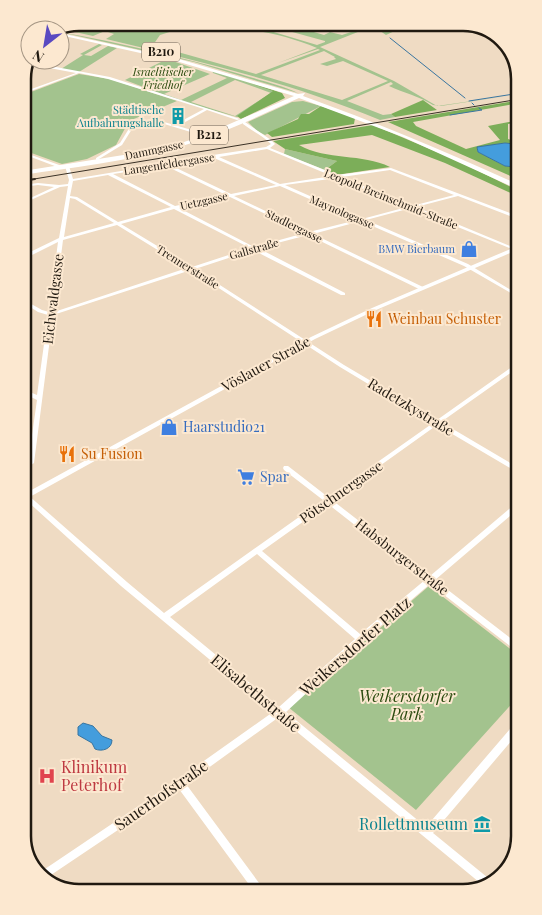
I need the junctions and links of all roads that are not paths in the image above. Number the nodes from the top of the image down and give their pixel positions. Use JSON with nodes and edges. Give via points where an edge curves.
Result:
{"nodes":[{"id":1,"x":70,"y":35,"type":"edge"},
{"id":2,"x":70,"y":35,"type":"edge"},
{"id":3,"x":64,"y":70,"type":"edge"},
{"id":4,"x":79,"y":73,"type":"junction"},
{"id":5,"x":31,"y":90,"type":"edge"},
{"id":6,"x":297,"y":97,"type":"junction"},
{"id":7,"x":205,"y":110,"type":"junction"},
{"id":8,"x":238,"y":119,"type":"dead end"},
{"id":9,"x":244,"y":123,"type":"dead end"},
{"id":10,"x":176,"y":126,"type":"junction"},
{"id":11,"x":194,"y":132,"type":"dead end"},
{"id":12,"x":267,"y":148,"type":"junction"},
{"id":13,"x":31,"y":156,"type":"edge"},
{"id":14,"x":213,"y":156,"type":"junction"},
{"id":15,"x":97,"y":161,"type":"junction"},
{"id":16,"x":166,"y":165,"type":"junction"},
{"id":17,"x":64,"y":166,"type":"junction"},
{"id":18,"x":31,"y":172,"type":"edge"},
{"id":19,"x":109,"y":174,"type":"junction"},
{"id":20,"x":335,"y":176,"type":"junction"},
{"id":21,"x":511,"y":179,"type":"edge"},
{"id":22,"x":71,"y":182,"type":"junction"},
{"id":23,"x":511,"y":184,"type":"edge"},
{"id":24,"x":31,"y":185,"type":"edge"},
{"id":25,"x":279,"y":185,"type":"junction"},
{"id":26,"x":58,"y":186,"type":"junction"},
{"id":27,"x":229,"y":195,"type":"junction"},
{"id":28,"x":459,"y":195,"type":"junction"},
{"id":29,"x":68,"y":197,"type":"junction"},
{"id":30,"x":31,"y":199,"type":"edge"},
{"id":31,"x":411,"y":207,"type":"junction"},
{"id":32,"x":174,"y":208,"type":"junction"},
{"id":33,"x":511,"y":215,"type":"edge"},
{"id":34,"x":362,"y":220,"type":"junction"},
{"id":35,"x":117,"y":223,"type":"junction"},
{"id":36,"x":310,"y":234,"type":"junction"},
{"id":37,"x":61,"y":239,"type":"junction"},
{"id":38,"x":511,"y":247,"type":"edge"},
{"id":39,"x":254,"y":248,"type":"junction"},
{"id":40,"x":511,"y":251,"type":"edge"},
{"id":41,"x":31,"y":254,"type":"edge"},
{"id":42,"x":471,"y":268,"type":"junction"},
{"id":43,"x":192,"y":269,"type":"junction"},
{"id":44,"x":421,"y":288,"type":"junction"},
{"id":45,"x":511,"y":292,"type":"edge"},
{"id":46,"x":343,"y":294,"type":"dead end"},
{"id":47,"x":31,"y":305,"type":"edge"},
{"id":48,"x":52,"y":314,"type":"junction"},
{"id":49,"x":306,"y":342,"type":"junction"},
{"id":50,"x":511,"y":370,"type":"edge"},
{"id":51,"x":31,"y":395,"type":"edge"},
{"id":52,"x":40,"y":399,"type":"junction"},
{"id":53,"x":438,"y":423,"type":"junction"},
{"id":54,"x":32,"y":463,"type":"dead end"},
{"id":55,"x":511,"y":466,"type":"edge"},
{"id":56,"x":286,"y":468,"type":"dead end"},
{"id":57,"x":31,"y":494,"type":"edge"},
{"id":58,"x":31,"y":500,"type":"edge"},
{"id":59,"x":330,"y":501,"type":"junction"},
{"id":60,"x":511,"y":511,"type":"edge"},
{"id":61,"x":257,"y":550,"type":"junction"},
{"id":62,"x":431,"y":580,"type":"junction"},
{"id":63,"x":164,"y":617,"type":"junction"},
{"id":64,"x":360,"y":639,"type":"junction"},
{"id":65,"x":511,"y":643,"type":"edge"},
{"id":66,"x":279,"y":712,"type":"junction"},
{"id":67,"x":511,"y":733,"type":"edge"},
{"id":68,"x":180,"y":784,"type":"junction"},
{"id":69,"x":427,"y":833,"type":"junction"},
{"id":70,"x":48,"y":872,"type":"edge"},
{"id":71,"x":483,"y":879,"type":"edge"},
{"id":72,"x":255,"y":884,"type":"edge"}],
"edges":[{"from":1,"to":6,"type":"main road","number":"B210","via":[[219,70]]},
{"from":2,"to":6,"type":"main road","number":"B210","via":[[199,62]]},
{"from":3,"to":4,"type":"street"},
{"from":4,"to":5,"type":"street"},
{"from":4,"to":7,"type":"street","via":[[120,81]]},
{"from":6,"to":15,"type":"main road","name":"Dammgasse","number":"B212","via":[[189,142],[155,152]]},
{"from":6,"to":21,"type":"main road","number":"B210","via":[[368,117]]},
{"from":6,"to":23,"type":"main road","number":"B210","via":[[387,128]]},
{"from":7,"to":8,"type":"street"},
{"from":7,"to":10,"type":"street"},
{"from":9,"to":12,"type":"street","via":[[273,144]]},
{"from":10,"to":11,"type":"street"},
{"from":10,"to":15,"type":"street","via":[[154,122],[134,126],[121,144]]},
{"from":12,"to":14,"type":"street","name":"Langenfeldergasse"},
{"from":12,"to":20,"type":"street","name":"Leopold Breinschmid-Straße"},
{"from":13,"to":17,"type":"street"},
{"from":14,"to":16,"type":"street","name":"Langenfeldergasse"},
{"from":14,"to":25,"type":"street","name":"Maynologasse"},
{"from":15,"to":17,"type":"main road","name":"Dammgasse","number":"B212"},
{"from":16,"to":19,"type":"street","name":"Langenfeldergasse"},
{"from":16,"to":27,"type":"street","name":"Stadlergasse"},
{"from":17,"to":18,"type":"main road","name":"Dammgasse","number":"B212"},
{"from":17,"to":22,"type":"street","name":"Eichwaldgasse","via":[[71,175]]},
{"from":19,"to":22,"type":"street","name":"Langenfeldergasse"},
{"from":19,"to":32,"type":"street"},
{"from":20,"to":25,"type":"street","name":"Uetzgasse"},
{"from":20,"to":28,"type":"street","name":"Uetzgasse","via":[[390,169]]},
{"from":20,"to":31,"type":"street","name":"Leopold Breinschmid-Straße"},
{"from":22,"to":26,"type":"street","name":"Langenfeldergasse"},
{"from":22,"to":29,"type":"street","name":"Eichwaldgasse"},
{"from":24,"to":26,"type":"street"},
{"from":25,"to":27,"type":"street","name":"Uetzgasse"},
{"from":25,"to":34,"type":"street","name":"Maynologasse"},
{"from":26,"to":30,"type":"street"},
{"from":27,"to":32,"type":"street","name":"Uetzgasse"},
{"from":27,"to":36,"type":"street","name":"Stadlergasse"},
{"from":28,"to":31,"type":"street","name":"Gallstraße"},
{"from":28,"to":33,"type":"street"},
{"from":29,"to":35,"type":"street","name":"Trennerstraße","via":[[76,198]]},
{"from":29,"to":37,"type":"street","name":"Eichwaldgasse"},
{"from":31,"to":34,"type":"street","name":"Gallstraße"},
{"from":31,"to":38,"type":"street","name":"Leopold Breinschmid-Straße"},
{"from":32,"to":35,"type":"street","name":"Uetzgasse"},
{"from":32,"to":39,"type":"street"},
{"from":34,"to":36,"type":"street","name":"Gallstraße"},
{"from":34,"to":42,"type":"street","name":"Maynologasse"},
{"from":35,"to":37,"type":"street","name":"Uetzgasse"},
{"from":35,"to":43,"type":"street","name":"Trennerstraße"},
{"from":36,"to":39,"type":"street","name":"Gallstraße"},
{"from":36,"to":44,"type":"street","name":"Stadlergasse"},
{"from":37,"to":41,"type":"street","name":"Uetzgasse"},
{"from":37,"to":48,"type":"street","name":"Eichwaldgasse"},
{"from":39,"to":43,"type":"street","name":"Gallstraße"},
{"from":39,"to":46,"type":"street"},
{"from":40,"to":42,"type":"street","name":"Vöslauer Straße"},
{"from":42,"to":44,"type":"street","name":"Vöslauer Straße"},
{"from":42,"to":45,"type":"street","name":"Maynologasse"},
{"from":43,"to":48,"type":"street","name":"Gallstraße"},
{"from":43,"to":49,"type":"street","name":"Trennerstraße"},
{"from":44,"to":49,"type":"street","name":"Vöslauer Straße"},
{"from":47,"to":48,"type":"street"},
{"from":48,"to":52,"type":"street","name":"Eichwaldgasse"},
{"from":49,"to":53,"type":"street","name":"Radetzkystraße"},
{"from":49,"to":57,"type":"street","name":"Vöslauer Straße"},
{"from":50,"to":53,"type":"street","name":"Pötschnergasse"},
{"from":51,"to":52,"type":"street"},
{"from":52,"to":54,"type":"street","name":"Eichwaldgasse"},
{"from":53,"to":55,"type":"street","name":"Radetzkystraße"},
{"from":53,"to":59,"type":"street","name":"Pötschnergasse"},
{"from":56,"to":59,"type":"street","name":"Habsburgerstraße"},
{"from":58,"to":63,"type":"street","name":"Elisabethstraße"},
{"from":59,"to":61,"type":"street","name":"Pötschnergasse"},
{"from":59,"to":62,"type":"street","name":"Habsburgerstraße"},
{"from":60,"to":62,"type":"street"},
{"from":61,"to":63,"type":"street","name":"Pötschnergasse"},
{"from":61,"to":64,"type":"street"},
{"from":62,"to":64,"type":"street","name":"Weikersdorfer Platz"},
{"from":62,"to":65,"type":"street","name":"Habsburgerstraße"},
{"from":63,"to":66,"type":"street","name":"Elisabethstraße"},
{"from":64,"to":66,"type":"street","name":"Weikersdorfer Platz"},
{"from":66,"to":68,"type":"street","name":"Sauerhofstraße"},
{"from":66,"to":69,"type":"street","name":"Elisabethstraße"},
{"from":67,"to":69,"type":"street"},
{"from":68,"to":70,"type":"street","name":"Sauerhofstraße"},
{"from":68,"to":72,"type":"street"},
{"from":69,"to":71,"type":"street","name":"Elisabethstraße"}]}
